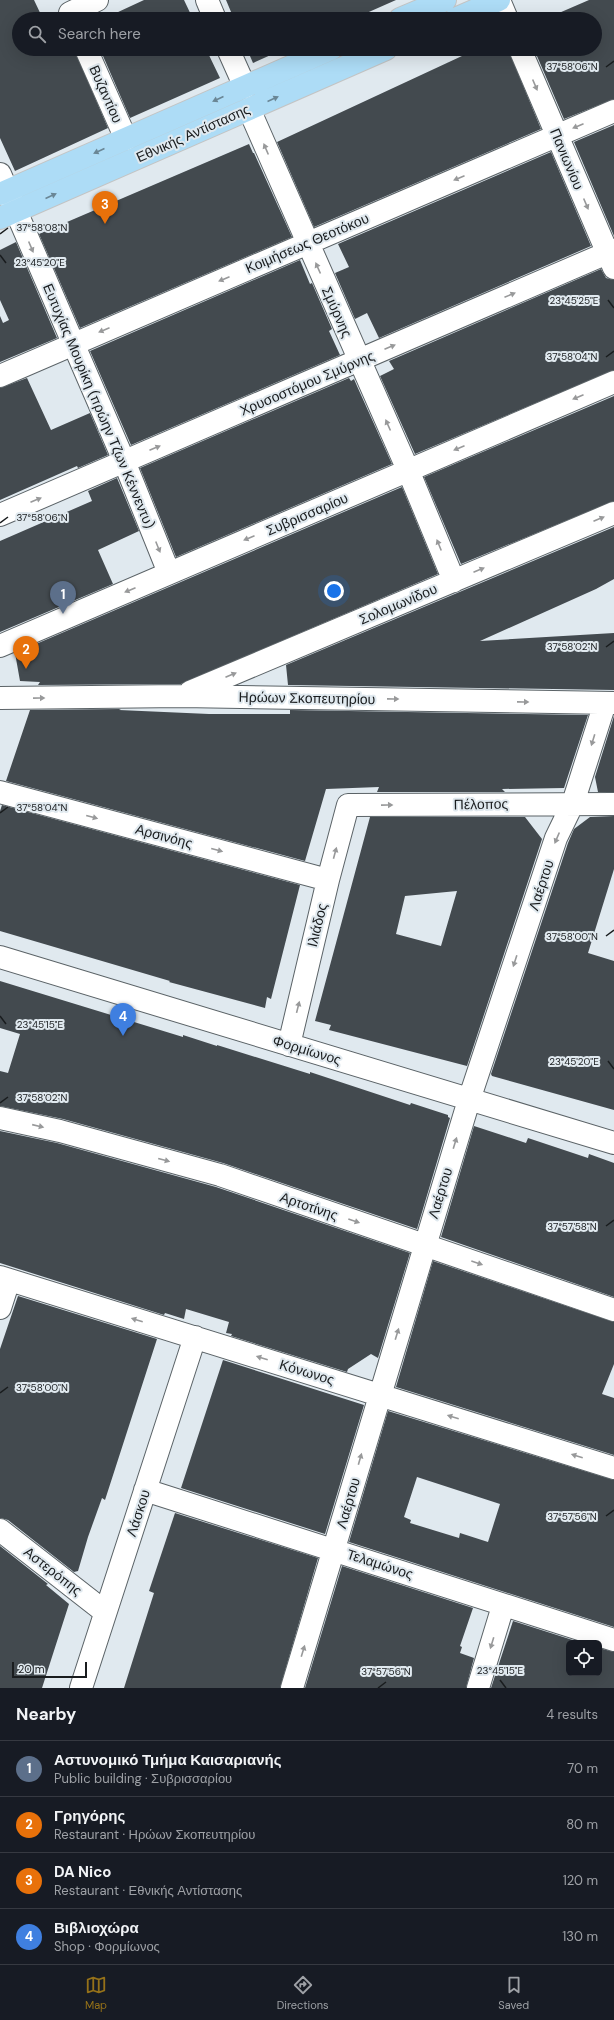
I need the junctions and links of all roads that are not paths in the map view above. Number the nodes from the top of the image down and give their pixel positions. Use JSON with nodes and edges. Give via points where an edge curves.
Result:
{"nodes":[{"id":1,"x":98,"y":0,"type":"edge"},
{"id":2,"x":207,"y":0,"type":"edge"},
{"id":3,"x":445,"y":0,"type":"edge"},
{"id":4,"x":499,"y":0,"type":"edge"},
{"id":5,"x":69,"y":11,"type":"edge"},
{"id":6,"x":212,"y":12,"type":"edge"},
{"id":7,"x":417,"y":12,"type":"edge"},
{"id":8,"x":471,"y":12,"type":"edge"},
{"id":9,"x":504,"y":12,"type":"edge"},
{"id":10,"x":89,"y":56,"type":"edge"},
{"id":11,"x":231,"y":56,"type":"edge"},
{"id":12,"x":315,"y":56,"type":"edge"},
{"id":13,"x":370,"y":56,"type":"edge"},
{"id":14,"x":523,"y":56,"type":"edge"},
{"id":15,"x":245,"y":87,"type":"junction"},
{"id":16,"x":249,"y":109,"type":"junction"},
{"id":17,"x":614,"y":111,"type":"edge"},
{"id":18,"x":557,"y":135,"type":"junction"},
{"id":19,"x":126,"y":139,"type":"junction"},
{"id":20,"x":2,"y":187,"type":"edge"},
{"id":21,"x":8,"y":215,"type":"edge"},
{"id":22,"x":307,"y":243,"type":"junction"},
{"id":23,"x":612,"y":257,"type":"edge"},
{"id":24,"x":73,"y":344,"type":"junction"},
{"id":25,"x":359,"y":360,"type":"junction"},
{"id":26,"x":0,"y":376,"type":"edge"},
{"id":27,"x":614,"y":382,"type":"edge"},
{"id":28,"x":124,"y":461,"type":"junction"},
{"id":29,"x":408,"y":470,"type":"junction"},
{"id":30,"x":614,"y":513,"type":"edge"},
{"id":31,"x":0,"y":515,"type":"edge"},
{"id":32,"x":169,"y":573,"type":"junction"},
{"id":33,"x":454,"y":581,"type":"junction"},
{"id":34,"x":0,"y":646,"type":"edge"},
{"id":35,"x":182,"y":696,"type":"junction"},
{"id":36,"x":0,"y":698,"type":"edge"},
{"id":37,"x":609,"y":703,"type":"edge"},
{"id":38,"x":0,"y":792,"type":"edge"},
{"id":39,"x":573,"y":803,"type":"junction"},
{"id":40,"x":614,"y":804,"type":"edge"},
{"id":41,"x":348,"y":805,"type":"joint"},
{"id":42,"x":328,"y":880,"type":"junction"},
{"id":43,"x":0,"y":957,"type":"edge"},
{"id":44,"x":288,"y":1045,"type":"junction"},
{"id":45,"x":469,"y":1100,"type":"junction"},
{"id":46,"x":0,"y":1118,"type":"edge"},
{"id":47,"x":614,"y":1143,"type":"edge"},
{"id":48,"x":424,"y":1245,"type":"junction"},
{"id":49,"x":5,"y":1279,"type":"edge"},
{"id":50,"x":0,"y":1308,"type":"edge"},
{"id":51,"x":614,"y":1310,"type":"edge"},
{"id":52,"x":195,"y":1338,"type":"junction"},
{"id":53,"x":379,"y":1395,"type":"junction"},
{"id":54,"x":614,"y":1468,"type":"edge"},
{"id":55,"x":145,"y":1490,"type":"junction"},
{"id":56,"x":0,"y":1530,"type":"edge"},
{"id":57,"x":334,"y":1549,"type":"junction"},
{"id":58,"x":503,"y":1606,"type":"junction"},
{"id":59,"x":106,"y":1612,"type":"junction"},
{"id":60,"x":614,"y":1640,"type":"edge"},
{"id":61,"x":81,"y":1688,"type":"edge"},
{"id":62,"x":292,"y":1688,"type":"edge"},
{"id":63,"x":478,"y":1688,"type":"edge"}],
"edges":[{"from":1,"to":5,"type":"street"},
{"from":2,"to":6,"type":"street"},
{"from":3,"to":7,"type":"main road"},
{"from":4,"to":8,"type":"main road"},
{"from":4,"to":9,"type":"street"},
{"from":10,"to":19,"type":"street","name":"Βυζαντίου"},
{"from":11,"to":15,"type":"street"},
{"from":12,"to":15,"type":"main road","name":"Εθνικής Αντίστασης"},
{"from":16,"to":13,"type":"main road","name":"Εθνικής Αντίστασης","one_way":true},
{"from":14,"to":18,"type":"street","name":"Πανιωνίου","one_way":true},
{"from":15,"to":19,"type":"main road","name":"Εθνικής Αντίστασης","one_way":true},
{"from":21,"to":16,"type":"main road","name":"Εθνικής Αντίστασης","one_way":true},
{"from":22,"to":16,"type":"street","name":"Σμύρνης","one_way":true},
{"from":17,"to":18,"type":"street","name":"Κοιμήσεως Θεοτόκου","one_way":true},
{"from":18,"to":22,"type":"street","name":"Κοιμήσεως Θεοτόκου","one_way":true},
{"from":18,"to":23,"type":"street","name":"Πανιωνίου","one_way":true},
{"from":19,"to":20,"type":"main road","name":"Εθνικής Αντίστασης","one_way":true},
{"from":20,"to":21,"type":"street","name":"Ευτυχίας Μουρίκη (πρώην Τζων Κέννεντυ)"},
{"from":21,"to":24,"type":"street","name":"Ευτυχίας Μουρίκη (πρώην Τζων Κέννεντυ)","one_way":true},
{"from":22,"to":24,"type":"street","name":"Κοιμήσεως Θεοτόκου","one_way":true},
{"from":25,"to":22,"type":"street","name":"Σμύρνης","one_way":true},
{"from":25,"to":23,"type":"street","name":"Χρυσοστόμου Σμύρνης","one_way":true},
{"from":24,"to":26,"type":"street","name":"Κοιμήσεως Θεοτόκου"},
{"from":24,"to":28,"type":"street","name":"Ευτυχίας Μουρίκη (πρώην Τζων Κέννεντυ)"},
{"from":28,"to":25,"type":"street","name":"Χρυσοστόμου Σμύρνης","one_way":true},
{"from":29,"to":25,"type":"street","name":"Σμύρνης","one_way":true},
{"from":27,"to":29,"type":"street","name":"Συβρισσαρίου","one_way":true},
{"from":31,"to":28,"type":"street","name":"Χρυσοστόμου Σμύρνης","one_way":true},
{"from":28,"to":32,"type":"street","name":"Ευτυχίας Μουρίκη (πρώην Τζων Κέννεντυ)","one_way":true},
{"from":29,"to":32,"type":"street","name":"Συβρισσαρίου","one_way":true},
{"from":33,"to":29,"type":"street","name":"Σμύρνης","one_way":true},
{"from":33,"to":30,"type":"street","name":"Σολομωνίδου","one_way":true},
{"from":32,"to":34,"type":"street","name":"Συβρισσαρίου","one_way":true},
{"from":35,"to":33,"type":"street","name":"Σολομωνίδου","one_way":true},
{"from":36,"to":35,"type":"street","name":"Ηρώων Σκοπευτηρίου","one_way":true},
{"from":35,"to":37,"type":"street","name":"Ηρώων Σκοπευτηρίου","one_way":true},
{"from":37,"to":39,"type":"street","name":"Λαέρτου","one_way":true},
{"from":38,"to":42,"type":"street","name":"Αρσινόης","one_way":true},
{"from":39,"to":40,"type":"street","name":"Πέλοπος"},
{"from":41,"to":39,"type":"street","name":"Πέλοπος","one_way":true},
{"from":39,"to":45,"type":"street","name":"Λαέρτου","one_way":true,"via":[[556,838]]},
{"from":42,"to":41,"type":"street","name":"Ιλιάδος","one_way":true},
{"from":44,"to":42,"type":"street","name":"Ιλιάδος","one_way":true},
{"from":43,"to":44,"type":"street","name":"Φορμίωνος"},
{"from":44,"to":45,"type":"street","name":"Φορμίωνος"},
{"from":45,"to":47,"type":"street","name":"Φορμίωνος"},
{"from":48,"to":45,"type":"street","name":"Λαέρτου","one_way":true},
{"from":46,"to":48,"type":"street","name":"Αρτοτίνης","one_way":true,"via":[[60,1131],[220,1175]]},
{"from":48,"to":51,"type":"street","name":"Αρτοτίνης","one_way":true},
{"from":53,"to":48,"type":"street","name":"Λαέρτου","one_way":true},
{"from":49,"to":50,"type":"street"},
{"from":52,"to":49,"type":"street","name":"Κόνωνος","one_way":true},
{"from":53,"to":52,"type":"street","name":"Κόνωνος","one_way":true},
{"from":52,"to":55,"type":"street","name":"Λάσκου"},
{"from":54,"to":53,"type":"street","name":"Κόνωνος","one_way":true},
{"from":57,"to":53,"type":"street","name":"Λαέρτου","one_way":true},
{"from":55,"to":57,"type":"street","name":"Τελαμώνος"},
{"from":55,"to":59,"type":"street","name":"Λάσκου"},
{"from":56,"to":59,"type":"street","name":"Αστερόπης"},
{"from":57,"to":58,"type":"street","name":"Τελαμώνος"},
{"from":62,"to":57,"type":"street","name":"Λαέρτου","one_way":true},
{"from":58,"to":60,"type":"street","name":"Τελαμώνος"},
{"from":58,"to":63,"type":"street","one_way":true},
{"from":59,"to":61,"type":"street","name":"Λάσκου"}]}
